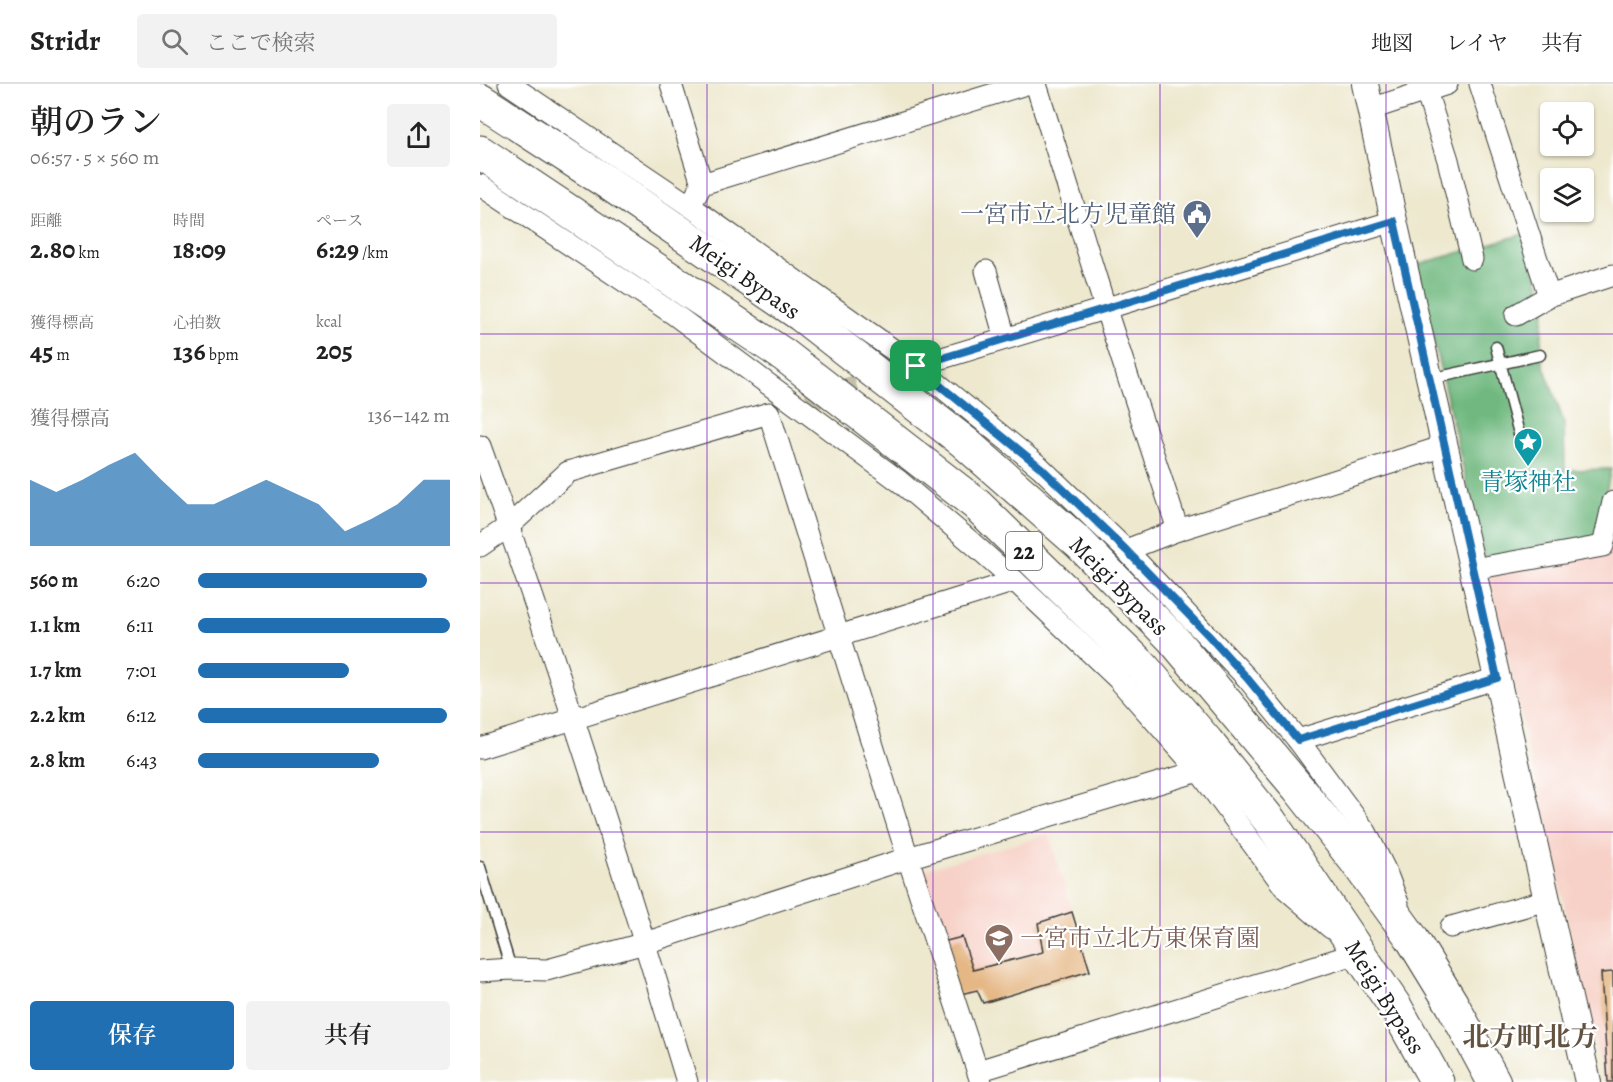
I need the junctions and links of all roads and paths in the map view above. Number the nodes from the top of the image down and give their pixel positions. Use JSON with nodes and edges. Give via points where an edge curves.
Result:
{"nodes":[{"id":1,"x":509,"y":84,"type":"edge"},
{"id":2,"x":670,"y":84,"type":"edge"},
{"id":3,"x":1026,"y":84,"type":"edge"},
{"id":4,"x":1036,"y":84,"type":"edge"},
{"id":5,"x":1365,"y":84,"type":"edge"},
{"id":6,"x":1446,"y":84,"type":"edge"},
{"id":7,"x":1480,"y":84,"type":"edge"},
{"id":8,"x":1426,"y":91,"type":"junction"},
{"id":9,"x":480,"y":100,"type":"edge"},
{"id":10,"x":1371,"y":109,"type":"junction"},
{"id":11,"x":480,"y":152,"type":"edge"},
{"id":12,"x":702,"y":184,"type":"junction"},
{"id":13,"x":480,"y":185,"type":"edge"},
{"id":14,"x":690,"y":206,"type":"junction"},
{"id":15,"x":1394,"y":221,"type":"junction"},
{"id":16,"x":1472,"y":259,"type":"dead end"},
{"id":17,"x":986,"y":271,"type":"dead end"},
{"id":18,"x":1613,"y":276,"type":"edge"},
{"id":19,"x":1549,"y":296,"type":"junction"},
{"id":20,"x":1106,"y":307,"type":"junction"},
{"id":21,"x":1516,"y":315,"type":"dead end"},
{"id":22,"x":1005,"y":338,"type":"junction"},
{"id":23,"x":1496,"y":347,"type":"dead end"},
{"id":24,"x":1540,"y":355,"type":"dead end"},
{"id":25,"x":1500,"y":363,"type":"junction"},
{"id":26,"x":911,"y":367,"type":"junction"},
{"id":27,"x":1430,"y":379,"type":"junction"},
{"id":28,"x":801,"y":403,"type":"junction"},
{"id":29,"x":769,"y":413,"type":"junction"},
{"id":30,"x":1521,"y":441,"type":"dead end"},
{"id":31,"x":480,"y":446,"type":"edge"},
{"id":32,"x":1445,"y":446,"type":"junction"},
{"id":33,"x":1613,"y":502,"type":"edge"},
{"id":34,"x":509,"y":526,"type":"junction"},
{"id":35,"x":1178,"y":530,"type":"junction"},
{"id":36,"x":480,"y":546,"type":"edge"},
{"id":37,"x":1126,"y":550,"type":"junction"},
{"id":38,"x":1473,"y":569,"type":"junction"},
{"id":39,"x":1015,"y":580,"type":"junction"},
{"id":40,"x":838,"y":637,"type":"junction"},
{"id":41,"x":1497,"y":678,"type":"junction"},
{"id":42,"x":573,"y":720,"type":"junction"},
{"id":43,"x":1298,"y":740,"type":"junction"},
{"id":44,"x":480,"y":748,"type":"edge"},
{"id":45,"x":1199,"y":771,"type":"junction"},
{"id":46,"x":908,"y":858,"type":"junction"},
{"id":47,"x":480,"y":867,"type":"edge"},
{"id":48,"x":1547,"y":900,"type":"junction"},
{"id":49,"x":1451,"y":927,"type":"dead end"},
{"id":50,"x":1410,"y":937,"type":"junction"},
{"id":51,"x":645,"y":943,"type":"junction"},
{"id":52,"x":1358,"y":953,"type":"junction"},
{"id":53,"x":512,"y":969,"type":"junction"},
{"id":54,"x":480,"y":971,"type":"edge"},
{"id":55,"x":980,"y":1077,"type":"edge"},
{"id":56,"x":687,"y":1082,"type":"edge"},
{"id":57,"x":1437,"y":1082,"type":"edge"},
{"id":58,"x":1494,"y":1082,"type":"edge"},
{"id":59,"x":1588,"y":1082,"type":"edge"}],
"edges":[{"from":1,"to":14,"type":"street"},
{"from":2,"to":12,"type":"street"},
{"from":3,"to":12,"type":"street"},
{"from":4,"to":20,"type":"street"},
{"from":5,"to":10,"type":"street"},
{"from":6,"to":8,"type":"street"},
{"from":7,"to":19,"type":"street"},
{"from":8,"to":10,"type":"street"},
{"from":8,"to":16,"type":"street"},
{"from":9,"to":50,"type":"highway","name":"Meigi Bypass","number":"22","via":[[801,315],[964,442],[1079,543],[1172,639],[1299,789]]},
{"from":10,"to":15,"type":"street"},
{"from":11,"to":52,"type":"highway","name":"Meigi Bypass","number":"22","via":[[784,355],[976,504],[1142,666],[1207,742],[1270,821]]},
{"from":12,"to":14,"type":"street"},
{"from":13,"to":28,"type":"street"},
{"from":14,"to":26,"type":"street"},
{"from":15,"to":20,"type":"street"},
{"from":15,"to":27,"type":"street"},
{"from":17,"to":22,"type":"street"},
{"from":18,"to":19,"type":"street"},
{"from":19,"to":21,"type":"street"},
{"from":20,"to":22,"type":"street"},
{"from":20,"to":35,"type":"street"},
{"from":22,"to":26,"type":"street"},
{"from":23,"to":25,"type":"lane"},
{"from":24,"to":25,"type":"lane"},
{"from":25,"to":27,"type":"lane"},
{"from":25,"to":30,"type":"lane"},
{"from":26,"to":37,"type":"street","via":[[1040,467]]},
{"from":27,"to":32,"type":"street"},
{"from":28,"to":29,"type":"street"},
{"from":28,"to":39,"type":"street"},
{"from":29,"to":34,"type":"street","via":[[568,472]]},
{"from":29,"to":40,"type":"street"},
{"from":31,"to":34,"type":"street"},
{"from":32,"to":35,"type":"street"},
{"from":32,"to":38,"type":"street"},
{"from":33,"to":38,"type":"street","via":[[1603,546]]},
{"from":34,"to":36,"type":"street"},
{"from":34,"to":42,"type":"street"},
{"from":35,"to":37,"type":"street"},
{"from":37,"to":43,"type":"street","via":[[1217,645]]},
{"from":38,"to":41,"type":"street"},
{"from":39,"to":40,"type":"street"},
{"from":39,"to":45,"type":"street","via":[[1118,679]]},
{"from":40,"to":42,"type":"street"},
{"from":40,"to":46,"type":"street"},
{"from":41,"to":43,"type":"street"},
{"from":41,"to":48,"type":"street"},
{"from":42,"to":44,"type":"street"},
{"from":42,"to":51,"type":"street"},
{"from":43,"to":50,"type":"street","via":[[1366,832]]},
{"from":45,"to":46,"type":"street"},
{"from":45,"to":52,"type":"street","via":[[1285,888]]},
{"from":46,"to":51,"type":"street"},
{"from":46,"to":55,"type":"street"},
{"from":47,"to":53,"type":"lane"},
{"from":48,"to":49,"type":"street"},
{"from":48,"to":59,"type":"street"},
{"from":50,"to":58,"type":"highway","name":"Meigi Bypass","number":"22"},
{"from":51,"to":53,"type":"street","via":[[547,970]]},
{"from":51,"to":56,"type":"street"},
{"from":52,"to":55,"type":"street"},
{"from":52,"to":57,"type":"highway","name":"Meigi Bypass","number":"22","via":[[1396,1008]]},
{"from":53,"to":54,"type":"street"}]}
